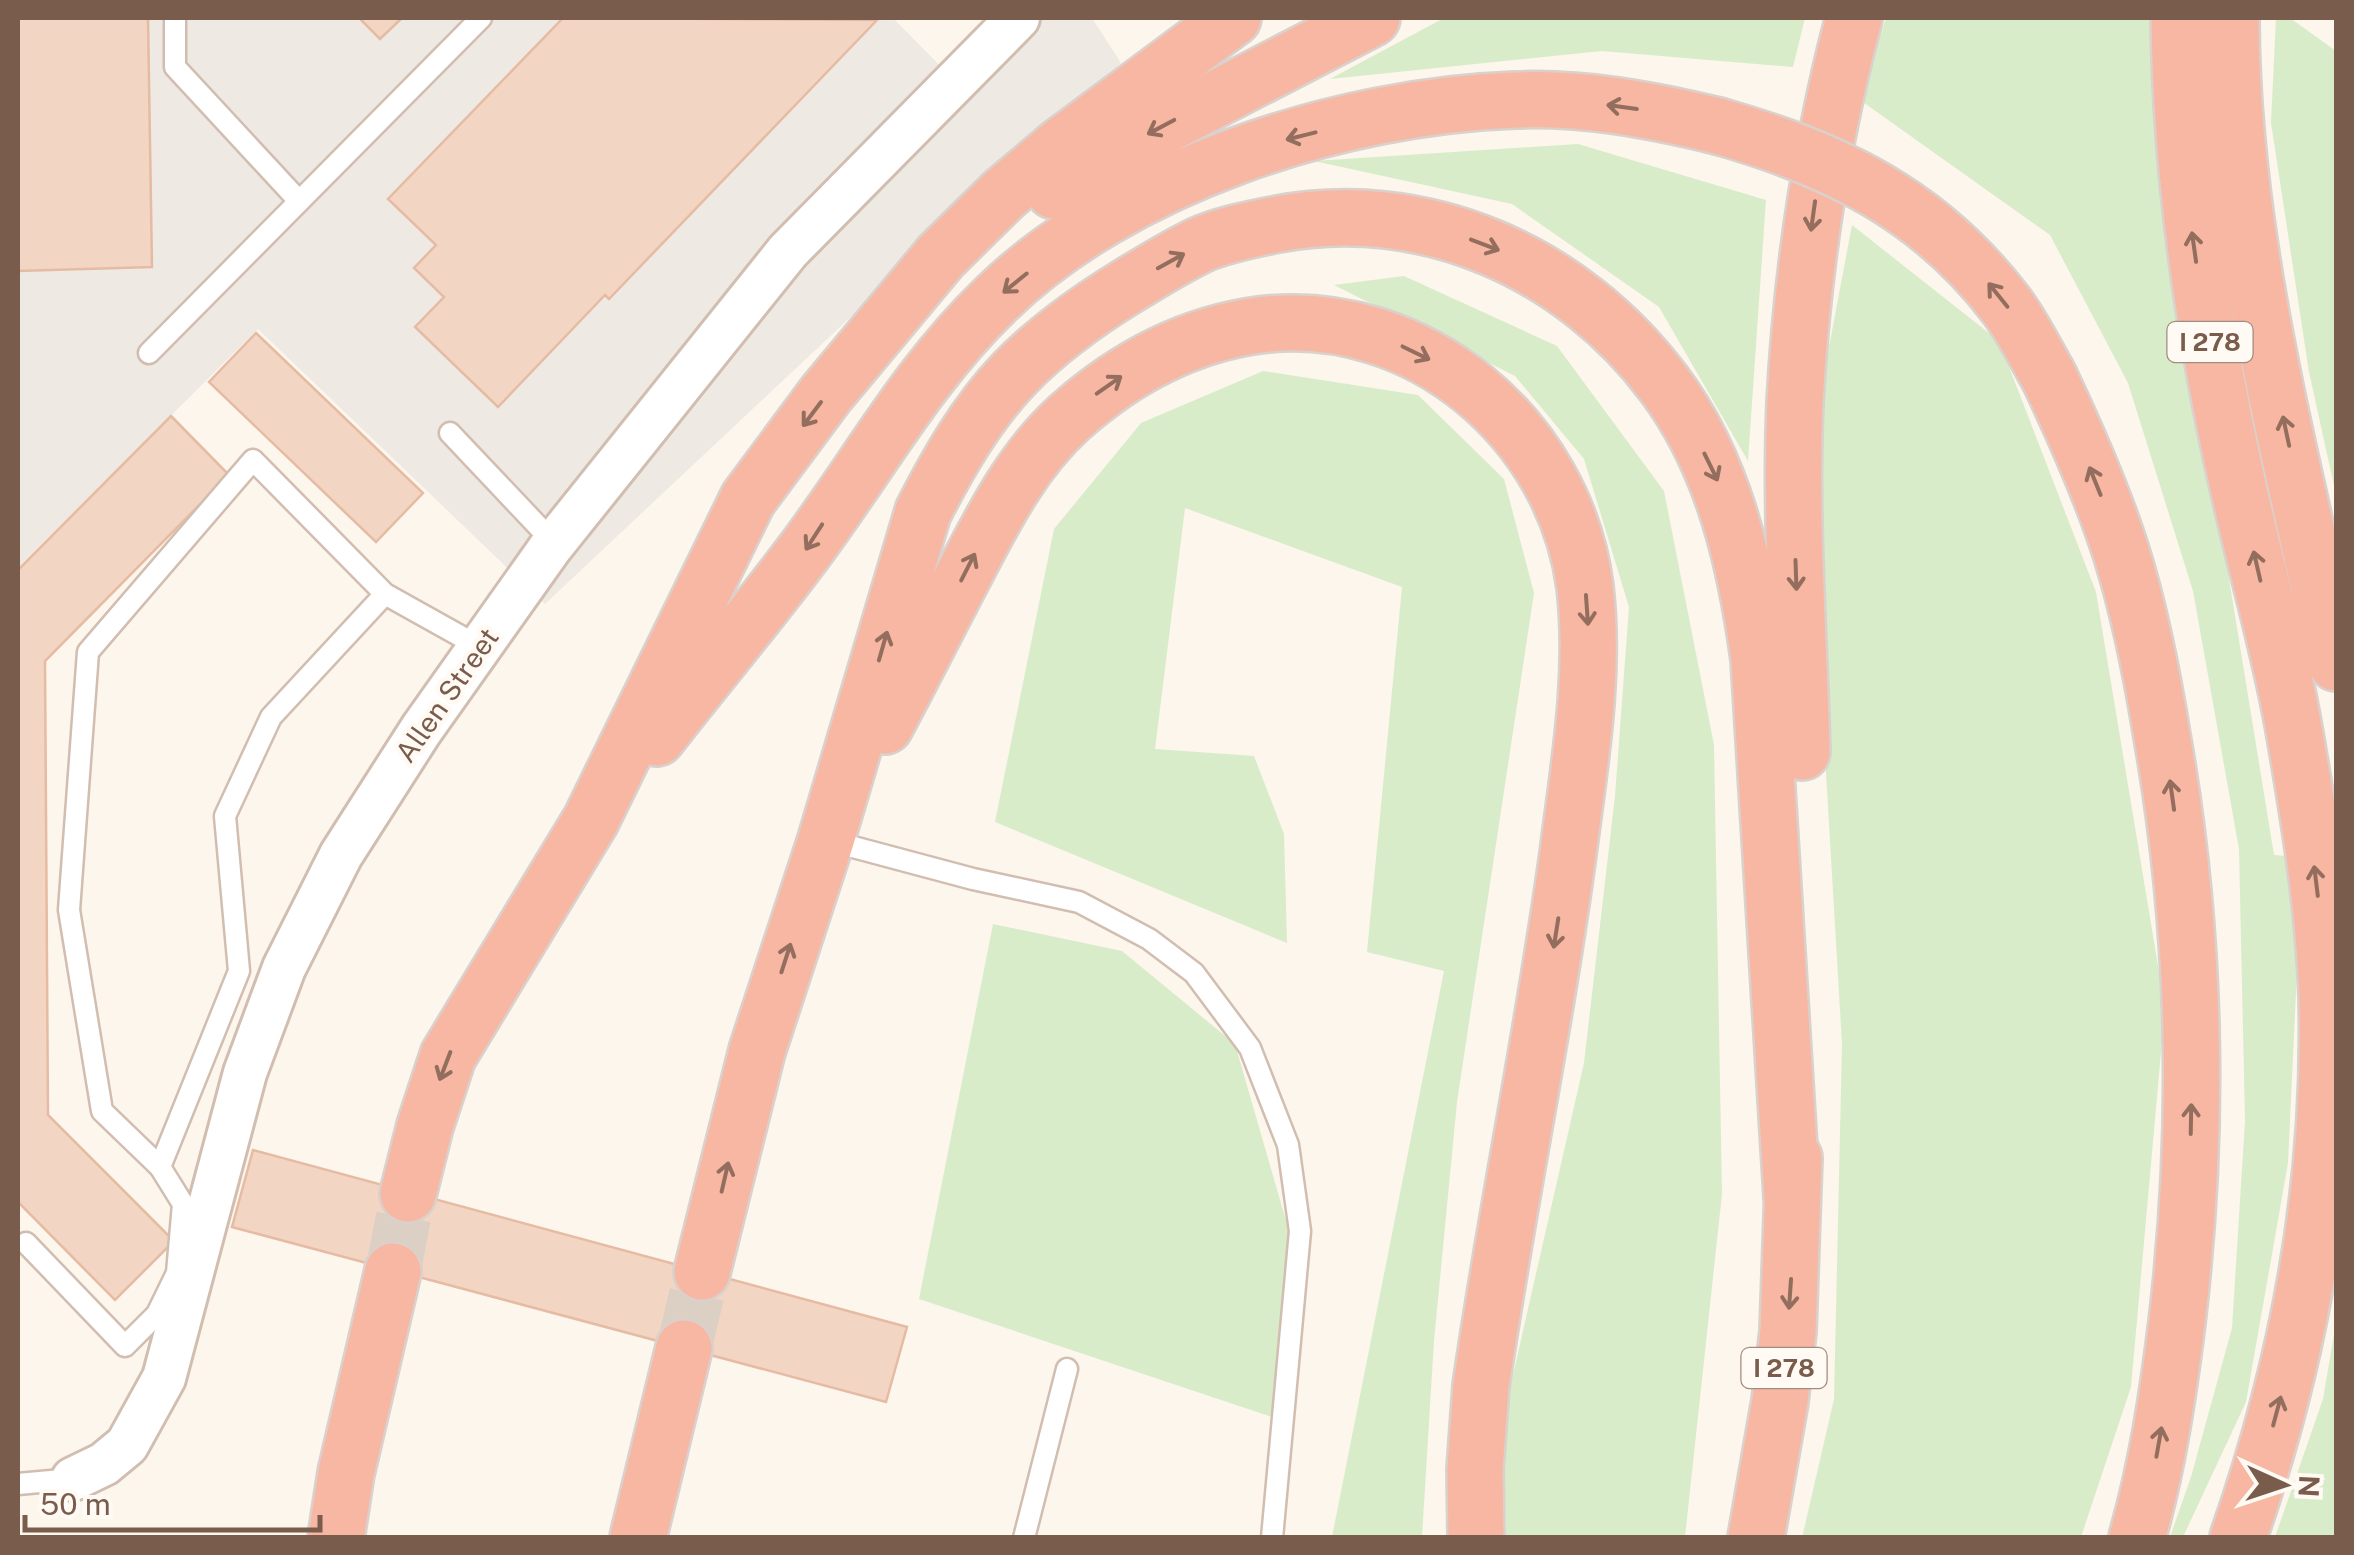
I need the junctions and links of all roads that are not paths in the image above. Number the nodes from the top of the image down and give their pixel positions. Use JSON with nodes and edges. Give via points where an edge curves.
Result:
{"nodes":[{"id":1,"x":176,"y":18,"type":"edge"},
{"id":2,"x":481,"y":18,"type":"edge"},
{"id":3,"x":1018,"y":18,"type":"edge"},
{"id":4,"x":1233,"y":18,"type":"edge"},
{"id":5,"x":1372,"y":18,"type":"edge"},
{"id":6,"x":1854,"y":18,"type":"edge"},
{"id":7,"x":2179,"y":18,"type":"edge"},
{"id":8,"x":2231,"y":18,"type":"edge"},
{"id":9,"x":299,"y":202,"type":"junction"},
{"id":10,"x":873,"y":338,"type":"junction"},
{"id":11,"x":149,"y":352,"type":"dead end"},
{"id":12,"x":450,"y":433,"type":"dead end"},
{"id":13,"x":554,"y":543,"type":"junction"},
{"id":14,"x":385,"y":594,"type":"junction"},
{"id":15,"x":480,"y":647,"type":"junction"},
{"id":16,"x":2336,"y":664,"type":"edge"},
{"id":17,"x":592,"y":820,"type":"junction"},
{"id":18,"x":826,"y":840,"type":"junction"},
{"id":19,"x":160,"y":1168,"type":"junction"},
{"id":20,"x":408,"y":1194,"type":"tunnel mouth"},
{"id":21,"x":1792,"y":1196,"type":"junction"},
{"id":22,"x":26,"y":1244,"type":"dead end"},
{"id":23,"x":393,"y":1271,"type":"tunnel mouth"},
{"id":24,"x":702,"y":1272,"type":"tunnel mouth"},
{"id":25,"x":684,"y":1348,"type":"tunnel mouth"},
{"id":26,"x":1067,"y":1369,"type":"dead end"},
{"id":27,"x":73,"y":1479,"type":"joint"},
{"id":28,"x":18,"y":1484,"type":"edge"},
{"id":29,"x":336,"y":1538,"type":"edge"},
{"id":30,"x":638,"y":1538,"type":"edge"},
{"id":31,"x":1024,"y":1538,"type":"edge"},
{"id":32,"x":1272,"y":1538,"type":"edge"},
{"id":33,"x":1476,"y":1538,"type":"edge"},
{"id":34,"x":1756,"y":1538,"type":"edge"},
{"id":35,"x":2137,"y":1538,"type":"edge"},
{"id":36,"x":2238,"y":1538,"type":"edge"}],
"edges":[{"from":1,"to":9,"type":"lane","via":[[175,68]]},
{"from":2,"to":9,"type":"lane"},
{"from":3,"to":13,"type":"street","name":"Allen Street","via":[[788,252]]},
{"from":4,"to":10,"type":"highway","via":[[1106,109],[1004,194]]},
{"from":5,"to":10,"type":"highway","one_way":true,"via":[[1079,172]]},
{"from":6,"to":21,"type":"highway","number":"I 278","one_way":true,"via":[[1814,207],[1795,405],[1804,823]]},
{"from":36,"to":7,"type":"highway","number":"I 278","one_way":true,"via":[[2288,1370],[2313,1244],[2327,996],[2294,732],[2193,246]]},
{"from":16,"to":8,"type":"highway","one_way":true,"via":[[2256,276],[2235,122]]},
{"from":9,"to":11,"type":"lane"},
{"from":10,"to":17,"type":"highway","one_way":true,"via":[[748,499]]},
{"from":12,"to":13,"type":"lane"},
{"from":13,"to":15,"type":"street","name":"Allen Street"},
{"from":14,"to":15,"type":"lane"},
{"from":14,"to":19,"type":"lane","via":[[271,717],[225,816],[239,971]]},
{"from":14,"to":19,"type":"lane","via":[[253,460],[88,652],[69,910],[102,1112]]},
{"from":15,"to":27,"type":"street","name":"Allen Street","via":[[342,855],[284,968],[245,1073],[164,1378],[127,1445]]},
{"from":17,"to":20,"type":"highway","one_way":true,"via":[[448,1056]]},
{"from":35,"to":17,"type":"highway","one_way":true,"bridge":true,"via":[[2172,1362],[2189,1191],[2191,1022],[2168,765],[2138,612],[2099,491],[2049,377],[2009,308],[1944,236],[1863,180],[1815,157],[1670,115],[1517,100],[1408,111],[1287,139],[1227,158],[1094,224],[996,298],[954,343],[804,551]]},
{"from":18,"to":21,"type":"highway","one_way":true,"via":[[922,512],[972,426],[1050,340],[1154,270],[1247,230],[1347,217],[1399,221],[1486,244],[1550,276],[1628,342],[1665,385],[1722,491],[1760,659]]},
{"from":24,"to":18,"type":"highway","one_way":true,"via":[[762,1036]]},
{"from":18,"to":32,"type":"lane","via":[[1079,902],[1149,939],[1194,973],[1250,1048],[1288,1144],[1300,1231]]},
{"from":18,"to":33,"type":"highway","one_way":true,"via":[[982,540],[1037,450],[1135,368],[1233,330],[1326,325],[1425,356],[1457,374],[1512,423],[1569,520],[1584,583],[1588,654],[1563,888],[1480,1386]]},
{"from":19,"to":22,"type":"lane","via":[[183,1204],[177,1273],[157,1314],[126,1346]]},
{"from":21,"to":34,"type":"highway","number":"I 278","one_way":true,"via":[[1788,1331]]},
{"from":23,"to":29,"type":"highway"},
{"from":25,"to":30,"type":"highway"},
{"from":26,"to":31,"type":"lane"},
{"from":27,"to":28,"type":"lane"}]}
